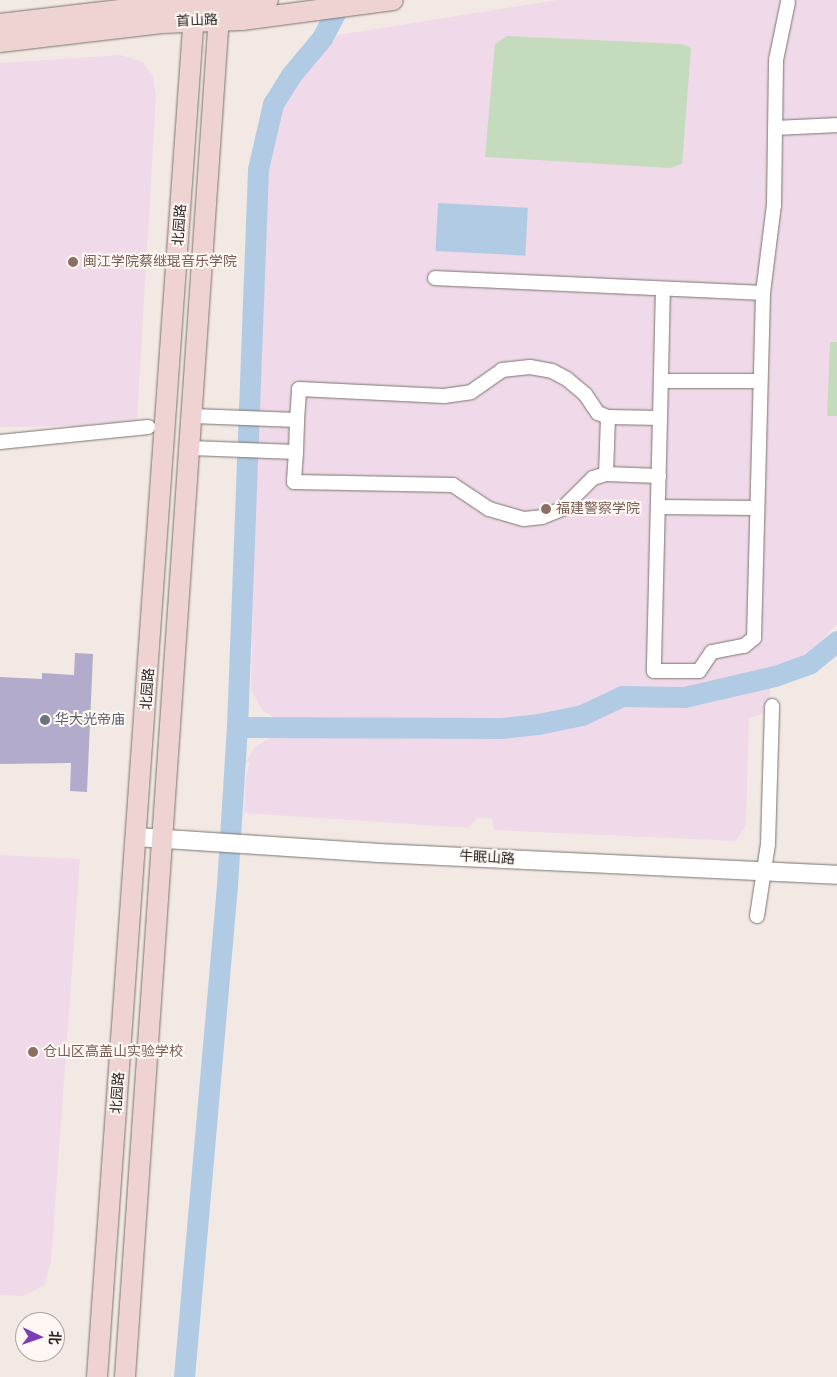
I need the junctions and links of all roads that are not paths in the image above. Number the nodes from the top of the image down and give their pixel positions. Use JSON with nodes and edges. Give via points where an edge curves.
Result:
{"nodes":[{"id":1,"x":268,"y":0,"type":"edge"},
{"id":2,"x":393,"y":0,"type":"edge"},
{"id":3,"x":788,"y":2,"type":"dead end"},
{"id":4,"x":220,"y":8,"type":"edge"},
{"id":5,"x":194,"y":9,"type":"edge"},
{"id":6,"x":0,"y":24,"type":"edge"},
{"id":7,"x":0,"y":42,"type":"edge"},
{"id":8,"x":837,"y":125,"type":"edge"},
{"id":9,"x":776,"y":128,"type":"junction"},
{"id":10,"x":436,"y":278,"type":"dead end"},
{"id":11,"x":663,"y":289,"type":"junction"},
{"id":12,"x":763,"y":293,"type":"junction"},
{"id":13,"x":661,"y":381,"type":"junction"},
{"id":14,"x":760,"y":381,"type":"junction"},
{"id":15,"x":202,"y":417,"type":"junction"},
{"id":16,"x":608,"y":417,"type":"junction"},
{"id":17,"x":660,"y":418,"type":"junction"},
{"id":18,"x":297,"y":420,"type":"junction"},
{"id":19,"x":148,"y":427,"type":"dead end"},
{"id":20,"x":0,"y":442,"type":"edge"},
{"id":21,"x":201,"y":448,"type":"junction"},
{"id":22,"x":296,"y":452,"type":"junction"},
{"id":23,"x":606,"y":474,"type":"junction"},
{"id":24,"x":659,"y":476,"type":"junction"},
{"id":25,"x":659,"y":507,"type":"junction"},
{"id":26,"x":756,"y":508,"type":"junction"},
{"id":27,"x":772,"y":706,"type":"dead end"},
{"id":28,"x":142,"y":777,"type":"junction"},
{"id":29,"x":168,"y":779,"type":"junction"},
{"id":30,"x":137,"y":837,"type":"junction"},
{"id":31,"x":163,"y":839,"type":"junction"},
{"id":32,"x":763,"y":872,"type":"junction"},
{"id":33,"x":837,"y":875,"type":"edge"},
{"id":34,"x":132,"y":902,"type":"junction"},
{"id":35,"x":159,"y":904,"type":"junction"},
{"id":36,"x":757,"y":916,"type":"dead end"},
{"id":37,"x":97,"y":1377,"type":"edge"},
{"id":38,"x":124,"y":1377,"type":"edge"}],
"edges":[{"from":1,"to":4,"type":"main road","name":"首山路"},
{"from":2,"to":4,"type":"main road","name":"首山路","via":[[322,10]]},
{"from":3,"to":9,"type":"street","via":[[776,60]]},
{"from":4,"to":5,"type":"main road","name":"首山路"},
{"from":4,"to":15,"type":"main road","name":"北园路"},
{"from":5,"to":6,"type":"main road","name":"首山路"},
{"from":5,"to":7,"type":"main road","name":"首山路","via":[[162,23]]},
{"from":5,"to":28,"type":"main road","name":"北园路"},
{"from":8,"to":9,"type":"street"},
{"from":9,"to":12,"type":"street","via":[[774,205]]},
{"from":10,"to":11,"type":"street"},
{"from":11,"to":12,"type":"street"},
{"from":11,"to":13,"type":"street"},
{"from":12,"to":14,"type":"street"},
{"from":13,"to":14,"type":"street"},
{"from":13,"to":17,"type":"street"},
{"from":14,"to":26,"type":"street"},
{"from":15,"to":18,"type":"street"},
{"from":15,"to":21,"type":"main road","name":"北园路"},
{"from":16,"to":17,"type":"street"},
{"from":16,"to":18,"type":"street","via":[[598,413],[585,394],[559,374],[530,367],[502,370],[471,392],[444,396],[299,389]]},
{"from":16,"to":23,"type":"street"},
{"from":17,"to":24,"type":"street"},
{"from":18,"to":22,"type":"street"},
{"from":19,"to":20,"type":"street"},
{"from":21,"to":22,"type":"street"},
{"from":21,"to":29,"type":"main road","name":"北园路"},
{"from":22,"to":23,"type":"street","via":[[294,482],[453,485],[489,509],[524,518],[562,509],[593,478]]},
{"from":23,"to":24,"type":"street"},
{"from":24,"to":25,"type":"street"},
{"from":25,"to":26,"type":"street"},
{"from":25,"to":26,"type":"street","via":[[654,671],[699,671],[712,652],[744,646],[754,638]]},
{"from":27,"to":32,"type":"street","via":[[768,844]]},
{"from":28,"to":29,"type":"main road"},
{"from":28,"to":30,"type":"main road","name":"北园路"},
{"from":29,"to":31,"type":"main road","name":"北园路"},
{"from":30,"to":31,"type":"street","name":"牛眠山路"},
{"from":30,"to":34,"type":"main road","name":"北园路"},
{"from":31,"to":32,"type":"street","name":"牛眠山路"},
{"from":31,"to":35,"type":"main road","name":"北园路"},
{"from":32,"to":33,"type":"street","name":"牛眠山路"},
{"from":32,"to":36,"type":"street"},
{"from":34,"to":35,"type":"main road"},
{"from":34,"to":37,"type":"main road","name":"北园路"},
{"from":35,"to":38,"type":"main road","name":"北园路"}]}
